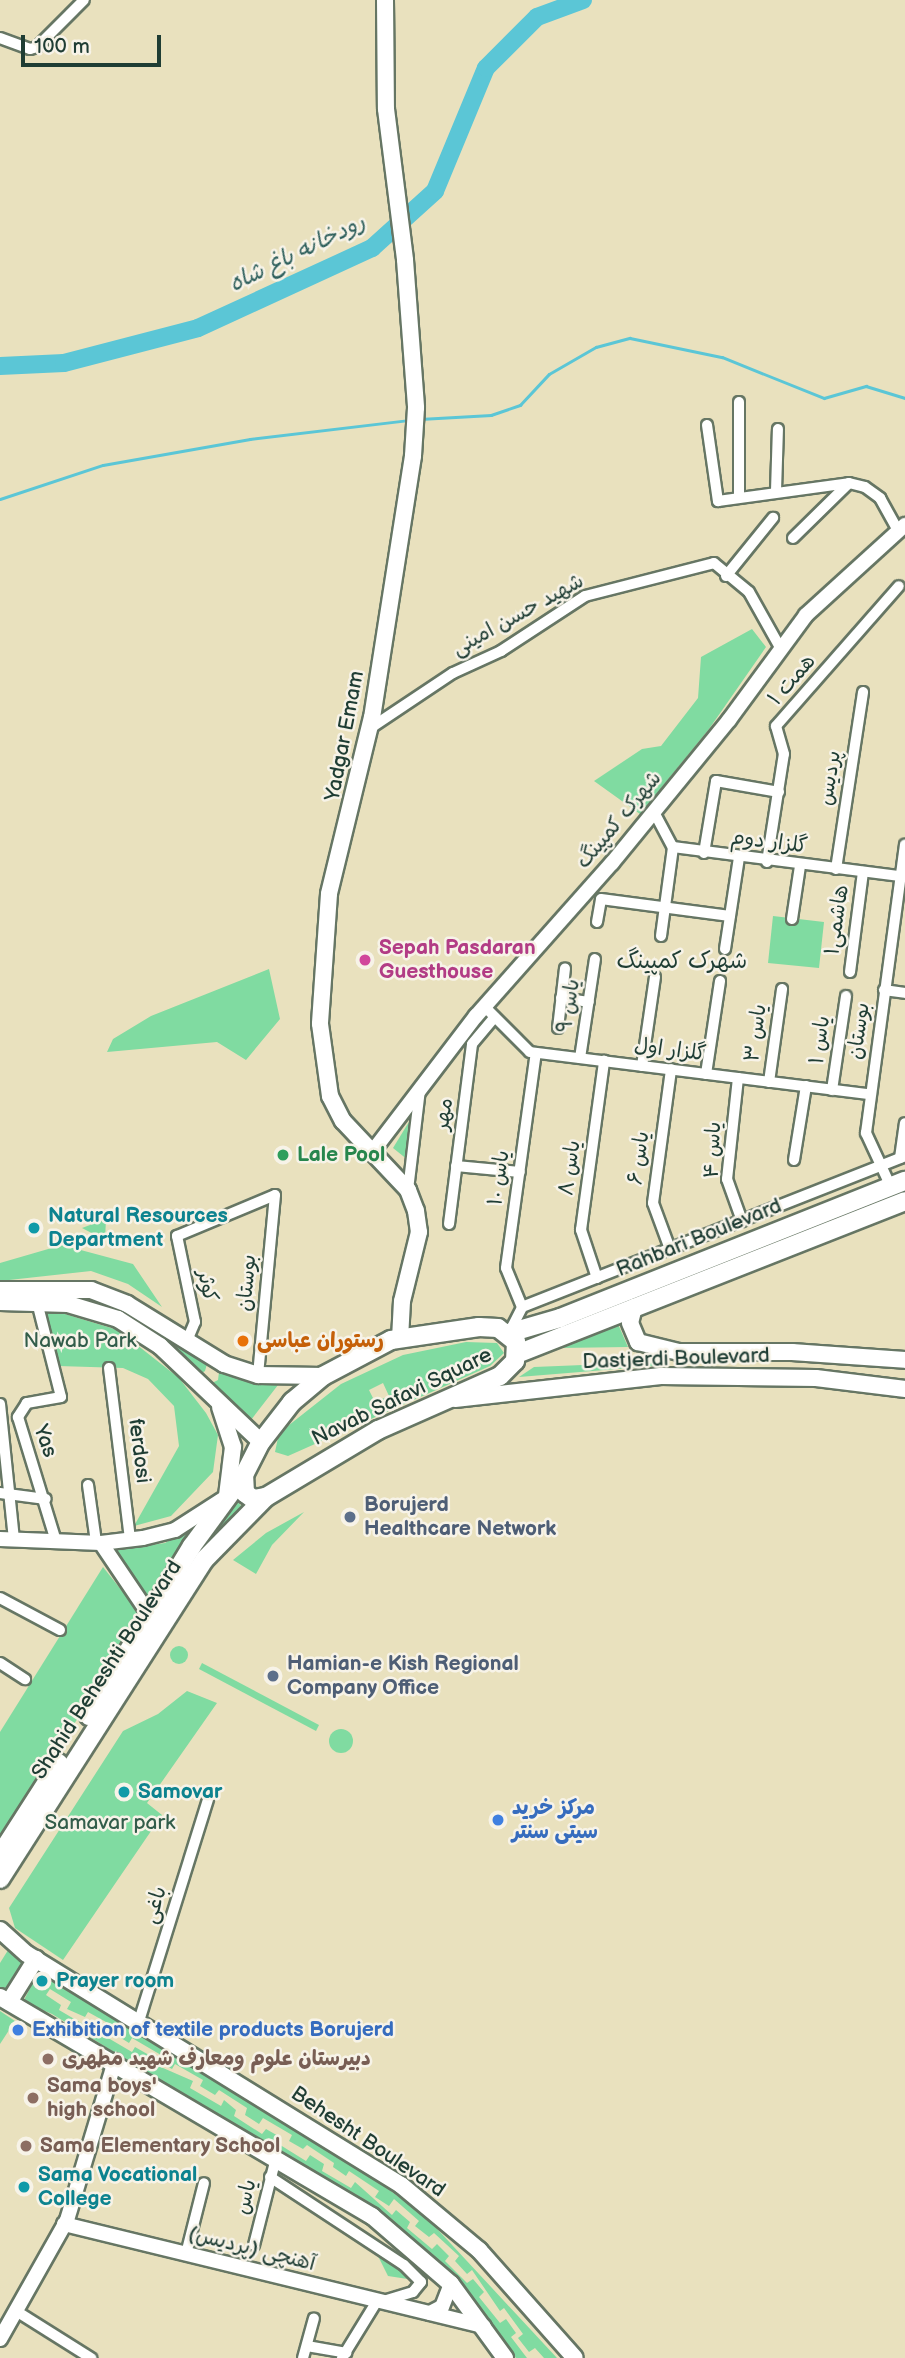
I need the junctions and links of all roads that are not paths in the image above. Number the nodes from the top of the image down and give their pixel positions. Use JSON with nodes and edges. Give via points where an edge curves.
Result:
{"nodes":[{"id":1,"x":84,"y":0,"type":"edge"},
{"id":2,"x":385,"y":0,"type":"edge"},
{"id":3,"x":0,"y":38,"type":"edge"},
{"id":4,"x":739,"y":402,"type":"dead end"},
{"id":5,"x":707,"y":425,"type":"dead end"},
{"id":6,"x":778,"y":429,"type":"dead end"},
{"id":7,"x":849,"y":483,"type":"junction"},
{"id":8,"x":776,"y":491,"type":"junction"},
{"id":9,"x":739,"y":497,"type":"junction"},
{"id":10,"x":773,"y":518,"type":"dead end"},
{"id":11,"x":902,"y":528,"type":"edge"},
{"id":12,"x":793,"y":538,"type":"dead end"},
{"id":13,"x":726,"y":576,"type":"junction"},
{"id":14,"x":900,"y":586,"type":"dead end"},
{"id":15,"x":781,"y":649,"type":"junction"},
{"id":16,"x":863,"y":692,"type":"dead end"},
{"id":17,"x":369,"y":729,"type":"junction"},
{"id":18,"x":779,"y":792,"type":"junction"},
{"id":19,"x":654,"y":812,"type":"junction"},
{"id":20,"x":905,"y":845,"type":"edge"},
{"id":21,"x":673,"y":847,"type":"junction"},
{"id":22,"x":704,"y":853,"type":"junction"},
{"id":23,"x":739,"y":858,"type":"junction"},
{"id":24,"x":767,"y":862,"type":"junction"},
{"id":25,"x":800,"y":866,"type":"junction"},
{"id":26,"x":836,"y":869,"type":"junction"},
{"id":27,"x":863,"y":872,"type":"junction"},
{"id":28,"x":900,"y":876,"type":"junction"},
{"id":29,"x":664,"y":907,"type":"junction"},
{"id":30,"x":730,"y":916,"type":"junction"},
{"id":31,"x":792,"y":919,"type":"dead end"},
{"id":32,"x":597,"y":922,"type":"dead end"},
{"id":33,"x":661,"y":936,"type":"dead end"},
{"id":34,"x":725,"y":949,"type":"dead end"},
{"id":35,"x":595,"y":959,"type":"dead end"},
{"id":36,"x":565,"y":968,"type":"dead end"},
{"id":37,"x":850,"y":972,"type":"dead end"},
{"id":38,"x":654,"y":977,"type":"dead end"},
{"id":39,"x":720,"y":981,"type":"dead end"},
{"id":40,"x":782,"y":989,"type":"dead end"},
{"id":41,"x":884,"y":990,"type":"junction"},
{"id":42,"x":905,"y":993,"type":"edge"},
{"id":43,"x":846,"y":996,"type":"dead end"},
{"id":44,"x":561,"y":998,"type":"junction"},
{"id":45,"x":589,"y":1002,"type":"junction"},
{"id":46,"x":490,"y":1011,"type":"junction"},
{"id":47,"x":558,"y":1028,"type":"dead end"},
{"id":48,"x":536,"y":1053,"type":"junction"},
{"id":49,"x":580,"y":1058,"type":"junction"},
{"id":50,"x":604,"y":1061,"type":"junction"},
{"id":51,"x":642,"y":1066,"type":"junction"},
{"id":52,"x":671,"y":1069,"type":"junction"},
{"id":53,"x":706,"y":1074,"type":"junction"},
{"id":54,"x":738,"y":1078,"type":"junction"},
{"id":55,"x":768,"y":1082,"type":"junction"},
{"id":56,"x":806,"y":1086,"type":"junction"},
{"id":57,"x":420,"y":1089,"type":"junction"},
{"id":58,"x":832,"y":1090,"type":"junction"},
{"id":59,"x":869,"y":1094,"type":"junction"},
{"id":60,"x":905,"y":1123,"type":"edge"},
{"id":61,"x":373,"y":1151,"type":"junction"},
{"id":62,"x":902,"y":1157,"type":"edge"},
{"id":63,"x":794,"y":1160,"type":"dead end"},
{"id":64,"x":456,"y":1166,"type":"junction"},
{"id":65,"x":883,"y":1167,"type":"junction"},
{"id":66,"x":520,"y":1172,"type":"junction"},
{"id":67,"x":898,"y":1184,"type":"edge"},
{"id":68,"x":408,"y":1190,"type":"junction"},
{"id":69,"x":905,"y":1201,"type":"edge"},
{"id":70,"x":742,"y":1221,"type":"junction"},
{"id":71,"x":449,"y":1224,"type":"dead end"},
{"id":72,"x":177,"y":1236,"type":"joint"},
{"id":73,"x":670,"y":1249,"type":"junction"},
{"id":74,"x":597,"y":1278,"type":"junction"},
{"id":75,"x":0,"y":1290,"type":"edge"},
{"id":76,"x":99,"y":1292,"type":"junction"},
{"id":77,"x":0,"y":1302,"type":"edge"},
{"id":78,"x":37,"y":1302,"type":"junction"},
{"id":79,"x":522,"y":1307,"type":"junction"},
{"id":80,"x":634,"y":1307,"type":"junction"},
{"id":81,"x":95,"y":1310,"type":"junction"},
{"id":82,"x":509,"y":1333,"type":"junction"},
{"id":83,"x":400,"y":1338,"type":"junction"},
{"id":84,"x":186,"y":1343,"type":"junction"},
{"id":85,"x":517,"y":1354,"type":"junction"},
{"id":86,"x":211,"y":1358,"type":"junction"},
{"id":87,"x":905,"y":1360,"type":"edge"},
{"id":88,"x":109,"y":1368,"type":"dead end"},
{"id":89,"x":258,"y":1375,"type":"junction"},
{"id":90,"x":323,"y":1376,"type":"junction"},
{"id":91,"x":199,"y":1384,"type":"junction"},
{"id":92,"x":905,"y":1389,"type":"edge"},
{"id":93,"x":450,"y":1399,"type":"junction"},
{"id":94,"x":217,"y":1401,"type":"junction"},
{"id":95,"x":0,"y":1404,"type":"edge"},
{"id":96,"x":261,"y":1442,"type":"junction"},
{"id":97,"x":244,"y":1475,"type":"junction"},
{"id":98,"x":88,"y":1485,"type":"dead end"},
{"id":99,"x":5,"y":1493,"type":"edge"},
{"id":100,"x":227,"y":1496,"type":"junction"},
{"id":101,"x":267,"y":1497,"type":"junction"},
{"id":102,"x":46,"y":1499,"type":"junction"},
{"id":103,"x":7,"y":1539,"type":"edge"},
{"id":104,"x":130,"y":1540,"type":"junction"},
{"id":105,"x":57,"y":1541,"type":"junction"},
{"id":106,"x":98,"y":1542,"type":"junction"},
{"id":107,"x":0,"y":1598,"type":"edge"},
{"id":108,"x":151,"y":1617,"type":"junction"},
{"id":109,"x":60,"y":1630,"type":"dead end"},
{"id":110,"x":0,"y":1663,"type":"edge"},
{"id":111,"x":25,"y":1679,"type":"dead end"},
{"id":112,"x":208,"y":1800,"type":"dead end"},
{"id":113,"x":0,"y":1855,"type":"edge"},
{"id":114,"x":0,"y":1879,"type":"edge"},
{"id":115,"x":0,"y":1930,"type":"edge"},
{"id":116,"x":36,"y":1958,"type":"junction"},
{"id":117,"x":4,"y":1999,"type":"edge"},
{"id":118,"x":139,"y":2021,"type":"junction"},
{"id":119,"x":115,"y":2061,"type":"junction"},
{"id":120,"x":276,"y":2158,"type":"junction"},
{"id":121,"x":270,"y":2177,"type":"junction"},
{"id":122,"x":204,"y":2183,"type":"dead end"},
{"id":123,"x":64,"y":2224,"type":"junction"},
{"id":124,"x":254,"y":2245,"type":"dead end"},
{"id":125,"x":186,"y":2254,"type":"junction"},
{"id":126,"x":451,"y":2284,"type":"junction"},
{"id":127,"x":379,"y":2301,"type":"junction"},
{"id":128,"x":16,"y":2311,"type":"junction"},
{"id":129,"x":430,"y":2313,"type":"junction"},
{"id":130,"x":314,"y":2318,"type":"dead end"},
{"id":131,"x":484,"y":2326,"type":"junction"},
{"id":132,"x":0,"y":2339,"type":"edge"},
{"id":133,"x":306,"y":2346,"type":"junction"},
{"id":134,"x":344,"y":2355,"type":"edge"},
{"id":135,"x":92,"y":2358,"type":"edge"},
{"id":136,"x":303,"y":2358,"type":"edge"},
{"id":137,"x":505,"y":2358,"type":"edge"},
{"id":138,"x":575,"y":2358,"type":"edge"}],
"edges":[{"from":1,"to":3,"type":"street","via":[[37,47],[30,49]]},
{"from":2,"to":17,"type":"main road","name":"Yadgar Emam","via":[[386,109],[405,260],[415,420]]},
{"from":4,"to":9,"type":"street"},
{"from":5,"to":9,"type":"street","via":[[718,501]]},
{"from":6,"to":8,"type":"street"},
{"from":7,"to":8,"type":"street"},
{"from":7,"to":11,"type":"street","via":[[880,498]]},
{"from":7,"to":12,"type":"street"},
{"from":8,"to":9,"type":"street"},
{"from":10,"to":13,"type":"street"},
{"from":11,"to":15,"type":"street","name":"شهرک کمپینگ","via":[[806,615]]},
{"from":13,"to":15,"type":"street","name":"شهید حسن امینی","via":[[749,592]]},
{"from":13,"to":17,"type":"street","name":"شهید حسن امینی","via":[[714,562],[585,596],[501,651],[453,673]]},
{"from":14,"to":18,"type":"street","name":"همت ۱","via":[[776,726],[784,754]]},
{"from":15,"to":19,"type":"street","name":"شهرک کمپینگ"},
{"from":16,"to":26,"type":"street","name":"پردیس"},
{"from":17,"to":61,"type":"main road","name":"Yadgar Emam","via":[[329,894],[320,1024],[330,1096],[343,1121]]},
{"from":18,"to":22,"type":"street","via":[[716,780]]},
{"from":18,"to":24,"type":"street","name":"همت ۱"},
{"from":19,"to":21,"type":"street"},
{"from":19,"to":46,"type":"street","name":"شهرک کمپینگ"},
{"from":20,"to":28,"type":"street","name":"بوستان"},
{"from":21,"to":22,"type":"street","name":"گلزار دوم"},
{"from":21,"to":29,"type":"street"},
{"from":22,"to":23,"type":"street","name":"گلزار دوم"},
{"from":23,"to":24,"type":"street","name":"گلزار دوم"},
{"from":23,"to":30,"type":"street"},
{"from":24,"to":25,"type":"street","name":"گلزار دوم"},
{"from":25,"to":26,"type":"street","name":"گلزار دوم"},
{"from":25,"to":31,"type":"street"},
{"from":26,"to":27,"type":"street","name":"گلزار دوم"},
{"from":27,"to":28,"type":"street","name":"گلزار دوم"},
{"from":27,"to":37,"type":"street","name":"هاشمی۱"},
{"from":28,"to":41,"type":"street","name":"بوستان"},
{"from":29,"to":30,"type":"street"},
{"from":29,"to":32,"type":"street","via":[[601,899]]},
{"from":29,"to":33,"type":"street"},
{"from":30,"to":34,"type":"street"},
{"from":35,"to":45,"type":"street","name":"یاس ۹"},
{"from":36,"to":44,"type":"street"},
{"from":38,"to":51,"type":"street"},
{"from":39,"to":53,"type":"street"},
{"from":40,"to":55,"type":"street","name":"یاس ۳"},
{"from":41,"to":42,"type":"street"},
{"from":41,"to":59,"type":"street","name":"بوستان"},
{"from":43,"to":58,"type":"street","name":"یاس ۱"},
{"from":44,"to":45,"type":"street"},
{"from":44,"to":47,"type":"street"},
{"from":45,"to":49,"type":"street","name":"یاس ۹"},
{"from":46,"to":48,"type":"street"},
{"from":46,"to":57,"type":"street","name":"شهرک کمپینگ"},
{"from":46,"to":64,"type":"street","name":"مهر","via":[[472,1044]]},
{"from":48,"to":49,"type":"street","name":"گلزار اول"},
{"from":48,"to":66,"type":"street","name":"یاس ۱۰"},
{"from":49,"to":50,"type":"street","name":"گلزار اول"},
{"from":50,"to":51,"type":"street","name":"گلزار اول"},
{"from":50,"to":74,"type":"street","name":"یاس ۸","via":[[581,1230]]},
{"from":51,"to":52,"type":"street","name":"گلزار اول"},
{"from":52,"to":53,"type":"street","name":"گلزار اول"},
{"from":52,"to":73,"type":"street","name":"یاس ۶","via":[[653,1203]]},
{"from":53,"to":54,"type":"street","name":"گلزار اول"},
{"from":54,"to":55,"type":"street","name":"گلزار اول"},
{"from":54,"to":70,"type":"street","name":"یاس ۴","via":[[727,1180]]},
{"from":55,"to":56,"type":"street","name":"گلزار اول"},
{"from":56,"to":58,"type":"street","name":"گلزار اول"},
{"from":56,"to":63,"type":"street"},
{"from":57,"to":61,"type":"street","name":"شهرک کمپینگ"},
{"from":57,"to":68,"type":"street"},
{"from":58,"to":59,"type":"street","name":"گلزار اول"},
{"from":59,"to":65,"type":"street","name":"بوستان","via":[[866,1133]]},
{"from":60,"to":62,"type":"street"},
{"from":61,"to":68,"type":"main road","name":"Yadgar Emam"},
{"from":62,"to":65,"type":"street"},
{"from":64,"to":66,"type":"street"},
{"from":64,"to":71,"type":"street","name":"مهر"},
{"from":65,"to":67,"type":"street","name":"بوستان"},
{"from":65,"to":70,"type":"street"},
{"from":66,"to":79,"type":"street","name":"یاس ۱۰","via":[[506,1268]]},
{"from":67,"to":82,"type":"main road","name":"Rahbari Boulevard","via":[[549,1322]]},
{"from":68,"to":83,"type":"main road","name":"Yadgar Emam","via":[[419,1232],[402,1301]]},
{"from":69,"to":80,"type":"main road","name":"Rahbari Boulevard"},
{"from":70,"to":73,"type":"street"},
{"from":72,"to":84,"type":"street","name":"کوثر","via":[[195,1322]]},
{"from":72,"to":89,"type":"street","name":"بوستان","via":[[275,1195]]},
{"from":73,"to":74,"type":"street"},
{"from":74,"to":79,"type":"street"},
{"from":75,"to":76,"type":"main road","via":[[67,1287]]},
{"from":76,"to":81,"type":"main road","via":[[89,1299]]},
{"from":76,"to":84,"type":"main road","via":[[127,1304]]},
{"from":77,"to":78,"type":"main road"},
{"from":78,"to":81,"type":"main road"},
{"from":78,"to":102,"type":"street","name":"Yas","via":[[61,1397],[27,1403],[18,1417]]},
{"from":79,"to":82,"type":"street"},
{"from":80,"to":85,"type":"main road","name":"Rahbari Boulevard"},
{"from":80,"to":87,"type":"main road","name":"Dastjerdi Boulevard","via":[[630,1323],[638,1342],[679,1352],[792,1352]]},
{"from":81,"to":91,"type":"main road","via":[[142,1333]]},
{"from":82,"to":83,"type":"main road","name":"Navab Safavi Square","via":[[479,1327]]},
{"from":82,"to":85,"type":"main road","name":"Navab Safavi Square"},
{"from":83,"to":90,"type":"main road","name":"Navab Safavi Square","via":[[370,1348]]},
{"from":84,"to":86,"type":"main road"},
{"from":85,"to":93,"type":"main road","name":"Navab Safavi Square","via":[[500,1376]]},
{"from":86,"to":89,"type":"main road"},
{"from":86,"to":91,"type":"main road","via":[[212,1376]]},
{"from":88,"to":104,"type":"street","name":"ferdosi"},
{"from":89,"to":90,"type":"main road"},
{"from":90,"to":96,"type":"main road","name":"Navab Safavi Square","via":[[292,1402]]},
{"from":91,"to":94,"type":"main road"},
{"from":92,"to":93,"type":"main road","name":"Dastjerdi Boulevard","via":[[816,1378],[661,1377]]},
{"from":93,"to":101,"type":"main road","name":"Navab Safavi Square","via":[[378,1430]]},
{"from":94,"to":96,"type":"main road"},
{"from":94,"to":100,"type":"main road","via":[[233,1447]]},
{"from":95,"to":99,"type":"street"},
{"from":96,"to":97,"type":"main road","name":"Navab Safavi Square"},
{"from":97,"to":100,"type":"main road","name":"Shahid Beheshti Boulevard"},
{"from":97,"to":101,"type":"main road","via":[[246,1493],[253,1499]]},
{"from":98,"to":106,"type":"street"},
{"from":99,"to":102,"type":"street"},
{"from":99,"to":103,"type":"street"},
{"from":100,"to":104,"type":"street","via":[[175,1530]]},
{"from":100,"to":108,"type":"main road","name":"Shahid Beheshti Boulevard"},
{"from":101,"to":114,"type":"main road","name":"Shahid Beheshti Boulevard","via":[[205,1559]]},
{"from":102,"to":105,"type":"street","name":"Yas"},
{"from":103,"to":105,"type":"street"},
{"from":104,"to":106,"type":"street"},
{"from":105,"to":106,"type":"street"},
{"from":106,"to":108,"type":"street"},
{"from":107,"to":109,"type":"street"},
{"from":108,"to":113,"type":"main road","name":"Shahid Beheshti Boulevard"},
{"from":110,"to":111,"type":"street"},
{"from":112,"to":118,"type":"street","name":"باغی"},
{"from":115,"to":116,"type":"main road","name":"Behesht Boulevard"},
{"from":116,"to":117,"type":"main road"},
{"from":116,"to":118,"type":"main road","name":"Behesht Boulevard"},
{"from":117,"to":119,"type":"main road"},
{"from":118,"to":138,"type":"main road","name":"Behesht Boulevard","via":[[401,2185],[479,2250]]},
{"from":119,"to":120,"type":"main road"},
{"from":119,"to":123,"type":"street"},
{"from":120,"to":121,"type":"street","name":"یاس"},
{"from":120,"to":126,"type":"main road","via":[[372,2216]]},
{"from":121,"to":124,"type":"street","name":"یاس"},
{"from":121,"to":127,"type":"street","via":[[404,2265],[421,2282],[413,2292]]},
{"from":122,"to":125,"type":"street"},
{"from":123,"to":125,"type":"street","name":"آهنچی (پردیس)"},
{"from":123,"to":128,"type":"street"},
{"from":125,"to":127,"type":"street","name":"آهنچی (پردیس)"},
{"from":126,"to":129,"type":"street","via":[[442,2307]]},
{"from":126,"to":131,"type":"main road"},
{"from":127,"to":129,"type":"street","name":"آهنچی (پردیس)"},
{"from":127,"to":134,"type":"street"},
{"from":128,"to":132,"type":"street"},
{"from":128,"to":135,"type":"street"},
{"from":129,"to":131,"type":"street","name":"آهنچی (پردیس)"},
{"from":130,"to":133,"type":"street"},
{"from":131,"to":137,"type":"main road"},
{"from":133,"to":134,"type":"street"},
{"from":133,"to":136,"type":"street"}]}
